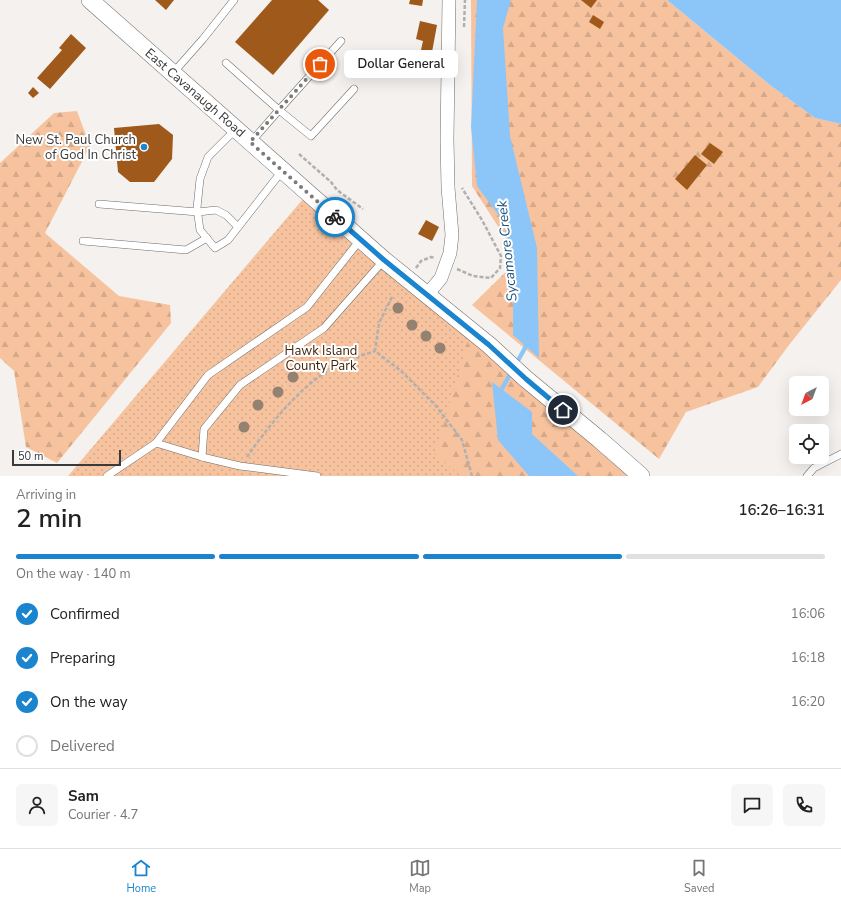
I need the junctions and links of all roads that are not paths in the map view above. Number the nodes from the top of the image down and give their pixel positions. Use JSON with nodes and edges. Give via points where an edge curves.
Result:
{"nodes":[{"id":1,"x":90,"y":0,"type":"edge"},
{"id":2,"x":234,"y":0,"type":"edge"},
{"id":3,"x":440,"y":0,"type":"edge"},
{"id":4,"x":449,"y":0,"type":"edge"},
{"id":5,"x":449,"y":13,"type":"junction"},
{"id":6,"x":341,"y":41,"type":"dead end"},
{"id":7,"x":226,"y":63,"type":"dead end"},
{"id":8,"x":173,"y":73,"type":"junction"},
{"id":9,"x":354,"y":89,"type":"dead end"},
{"id":10,"x":279,"y":110,"type":"junction"},
{"id":11,"x":236,"y":129,"type":"junction"},
{"id":12,"x":250,"y":142,"type":"junction"},
{"id":13,"x":282,"y":171,"type":"junction"},
{"id":14,"x":99,"y":204,"type":"dead end"},
{"id":15,"x":198,"y":212,"type":"junction"},
{"id":16,"x":238,"y":227,"type":"junction"},
{"id":17,"x":206,"y":238,"type":"junction"},
{"id":18,"x":360,"y":240,"type":"junction"},
{"id":19,"x":83,"y":241,"type":"dead end"},
{"id":20,"x":384,"y":260,"type":"junction"},
{"id":21,"x":427,"y":295,"type":"junction"},
{"id":22,"x":156,"y":443,"type":"junction"},
{"id":23,"x":841,"y":454,"type":"edge"},
{"id":24,"x":202,"y":457,"type":"junction"},
{"id":25,"x":107,"y":476,"type":"edge"},
{"id":26,"x":317,"y":476,"type":"edge"},
{"id":27,"x":641,"y":476,"type":"edge"},
{"id":28,"x":807,"y":476,"type":"edge"}],
"edges":[{"from":1,"to":8,"type":"street","name":"East Cavanaugh Road"},
{"from":2,"to":8,"type":"lane"},
{"from":3,"to":5,"type":"street"},
{"from":4,"to":5,"type":"street"},
{"from":5,"to":21,"type":"street","via":[[447,139],[452,235],[450,253],[441,278]]},
{"from":6,"to":10,"type":"lane"},
{"from":7,"to":10,"type":"lane"},
{"from":8,"to":11,"type":"street","name":"East Cavanaugh Road"},
{"from":9,"to":10,"type":"lane","via":[[311,136]]},
{"from":10,"to":12,"type":"lane"},
{"from":11,"to":12,"type":"street","name":"East Cavanaugh Road"},
{"from":11,"to":15,"type":"lane","via":[[208,157],[200,179]]},
{"from":12,"to":13,"type":"street","name":"East Cavanaugh Road"},
{"from":13,"to":16,"type":"lane"},
{"from":13,"to":18,"type":"street","name":"East Cavanaugh Road"},
{"from":14,"to":15,"type":"lane"},
{"from":15,"to":16,"type":"lane","via":[[216,210],[226,215]]},
{"from":15,"to":17,"type":"lane","via":[[200,230]]},
{"from":16,"to":17,"type":"lane","via":[[228,240],[215,248]]},
{"from":17,"to":19,"type":"lane","via":[[186,250]]},
{"from":18,"to":20,"type":"street","name":"East Cavanaugh Road"},
{"from":18,"to":22,"type":"lane","via":[[307,307],[208,375]]},
{"from":20,"to":21,"type":"street","name":"East Cavanaugh Road"},
{"from":20,"to":24,"type":"lane","via":[[324,328],[240,385],[204,429]]},
{"from":21,"to":27,"type":"street","name":"East Cavanaugh Road"},
{"from":22,"to":24,"type":"lane"},
{"from":22,"to":25,"type":"lane"},
{"from":23,"to":28,"type":"lane","via":[[814,468]]},
{"from":24,"to":26,"type":"lane","via":[[240,466]]}]}
